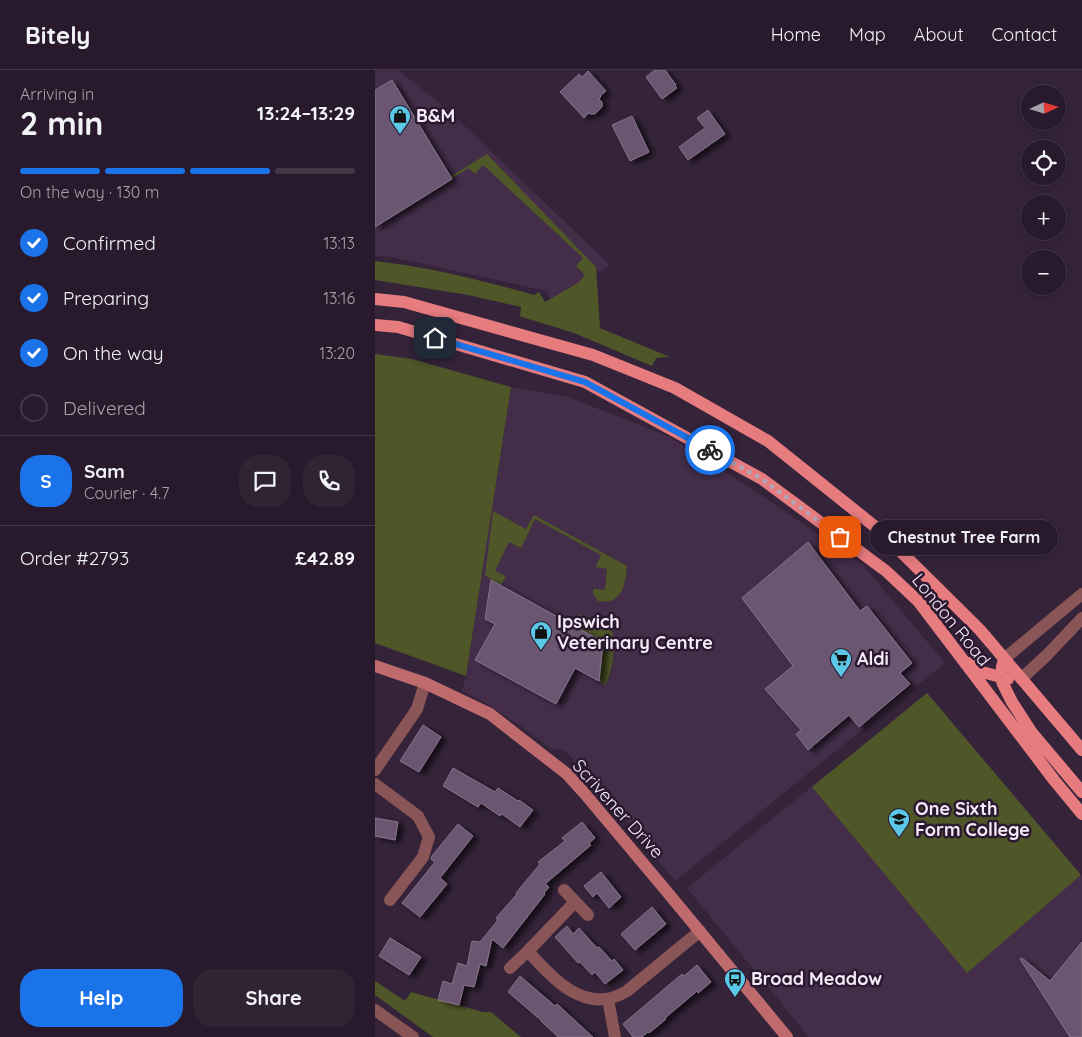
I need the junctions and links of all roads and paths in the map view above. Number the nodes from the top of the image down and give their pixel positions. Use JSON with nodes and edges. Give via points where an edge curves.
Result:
{"nodes":[{"id":1,"x":375,"y":299,"type":"edge"},
{"id":2,"x":375,"y":325,"type":"edge"},
{"id":3,"x":1082,"y":594,"type":"edge"},
{"id":4,"x":1082,"y":618,"type":"edge"},
{"id":5,"x":957,"y":653,"type":"junction"},
{"id":6,"x":1004,"y":659,"type":"junction"},
{"id":7,"x":375,"y":666,"type":"edge"},
{"id":8,"x":1001,"y":678,"type":"junction"},
{"id":9,"x":1021,"y":679,"type":"junction"},
{"id":10,"x":425,"y":683,"type":"junction"},
{"id":11,"x":1082,"y":750,"type":"edge"},
{"id":12,"x":375,"y":770,"type":"edge"},
{"id":13,"x":375,"y":784,"type":"edge"},
{"id":14,"x":1082,"y":792,"type":"edge"},
{"id":15,"x":1082,"y":814,"type":"edge"},
{"id":16,"x":564,"y":890,"type":"dead end"},
{"id":17,"x":390,"y":900,"type":"dead end"},
{"id":18,"x":575,"y":902,"type":"junction"},
{"id":19,"x":589,"y":915,"type":"dead end"},
{"id":20,"x":700,"y":931,"type":"junction"},
{"id":21,"x":528,"y":951,"type":"junction"},
{"id":22,"x":510,"y":968,"type":"dead end"},
{"id":23,"x":608,"y":999,"type":"junction"},
{"id":24,"x":375,"y":1010,"type":"edge"},
{"id":25,"x":413,"y":1037,"type":"edge"},
{"id":26,"x":615,"y":1037,"type":"edge"},
{"id":27,"x":787,"y":1037,"type":"edge"}],
"edges":[{"from":1,"to":6,"type":"main road","name":"London Road","via":[[405,302],[593,355],[675,388],[768,441],[878,529],[980,630]]},
{"from":2,"to":5,"type":"main road","name":"London Road","via":[[398,327],[585,382],[762,479],[886,571],[919,602]]},
{"from":3,"to":6,"type":"street"},
{"from":4,"to":9,"type":"street"},
{"from":5,"to":8,"type":"main road","via":[[982,672]]},
{"from":5,"to":15,"type":"main road","name":"London Road"},
{"from":6,"to":8,"type":"main road"},
{"from":6,"to":9,"type":"main road","name":"London Road"},
{"from":7,"to":10,"type":"street","name":"Scrivener Drive"},
{"from":8,"to":9,"type":"main road"},
{"from":8,"to":14,"type":"main road","via":[[1032,733]]},
{"from":9,"to":11,"type":"main road","name":"London Road"},
{"from":10,"to":12,"type":"street","via":[[417,709]]},
{"from":10,"to":20,"type":"street","name":"Scrivener Drive","via":[[490,714],[567,774]]},
{"from":13,"to":17,"type":"street","via":[[418,816],[429,838],[423,856]]},
{"from":16,"to":18,"type":"street"},
{"from":18,"to":19,"type":"street"},
{"from":18,"to":21,"type":"street"},
{"from":20,"to":23,"type":"street","via":[[627,991]]},
{"from":20,"to":27,"type":"street","name":"Scrivener Drive"},
{"from":21,"to":22,"type":"street"},
{"from":21,"to":23,"type":"street","via":[[576,994],[597,1000]]},
{"from":23,"to":26,"type":"street"},
{"from":24,"to":25,"type":"street"}]}
